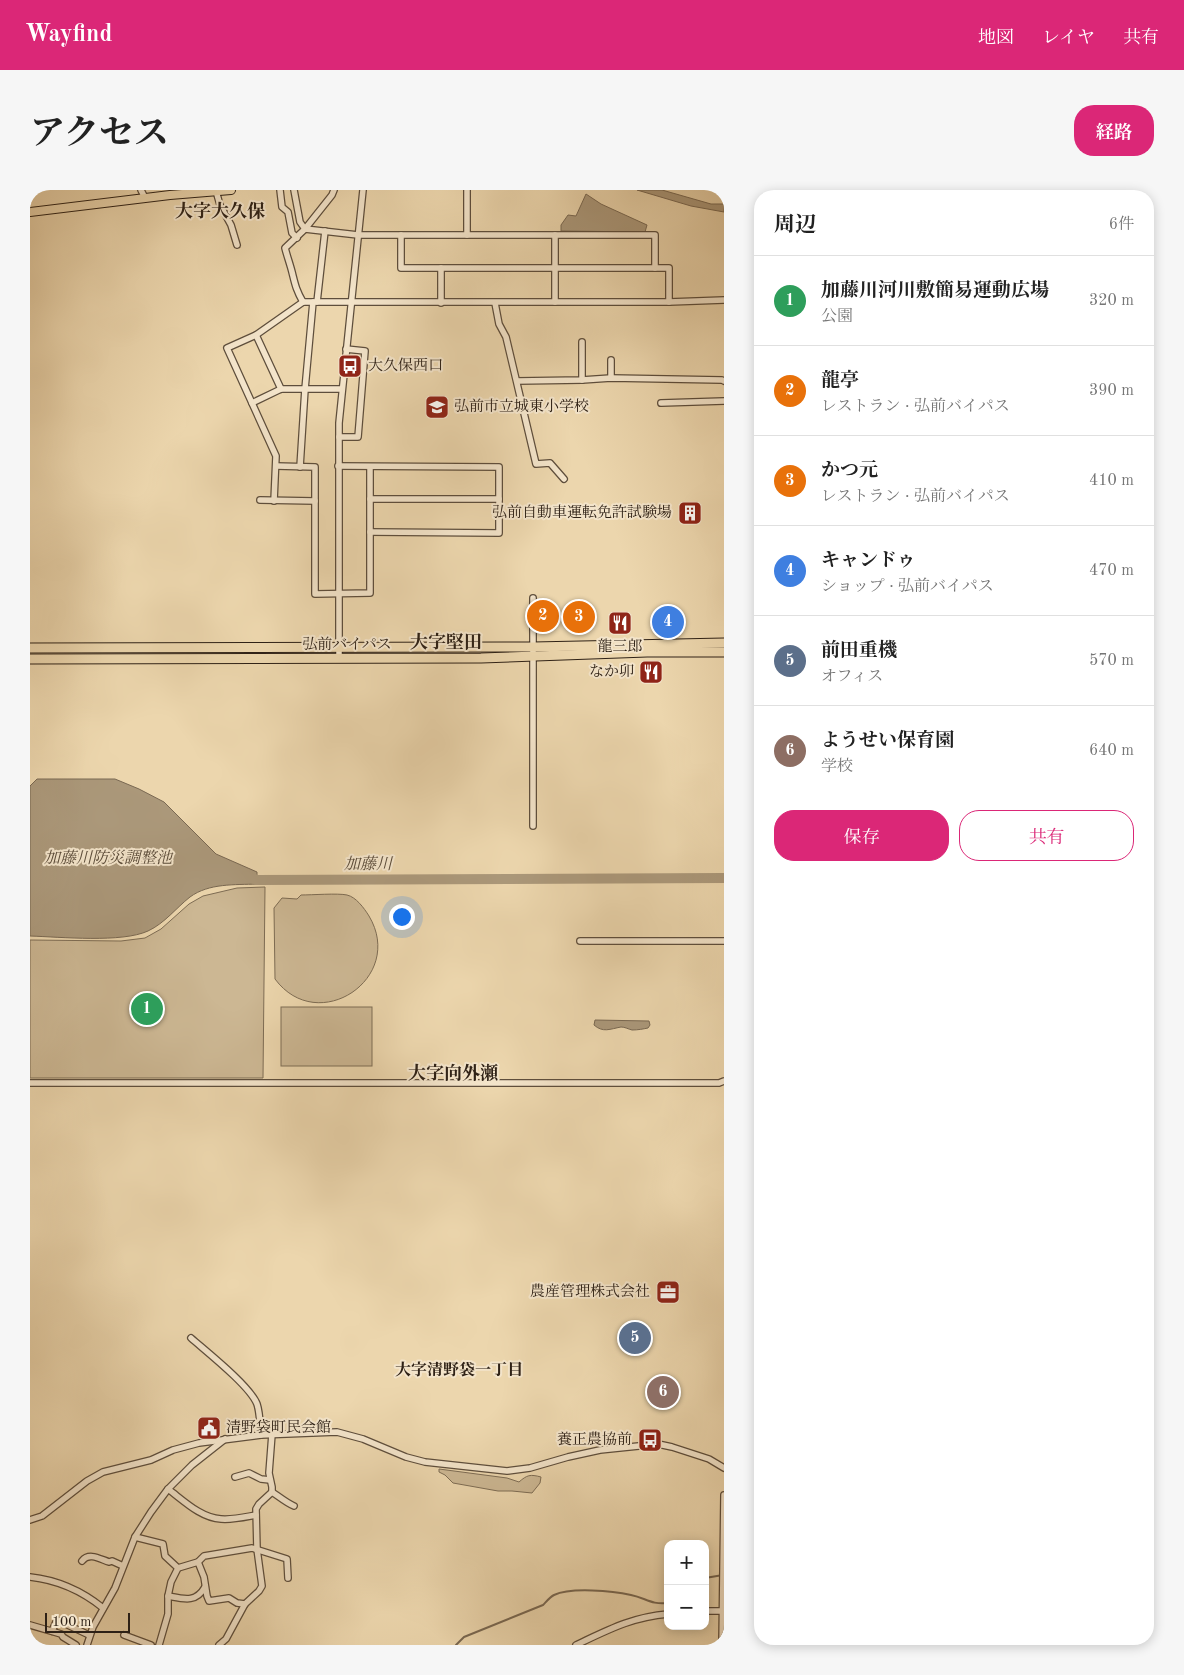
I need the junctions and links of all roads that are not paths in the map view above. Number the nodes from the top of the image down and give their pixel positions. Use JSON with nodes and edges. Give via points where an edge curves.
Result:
{"nodes":[{"id":1,"x":142,"y":190,"type":"edge"},
{"id":2,"x":231,"y":190,"type":"edge"},
{"id":3,"x":280,"y":190,"type":"edge"},
{"id":4,"x":294,"y":190,"type":"edge"},
{"id":5,"x":334,"y":190,"type":"edge"},
{"id":6,"x":363,"y":190,"type":"edge"},
{"id":7,"x":466,"y":190,"type":"edge"},
{"id":8,"x":216,"y":191,"type":"junction"},
{"id":9,"x":163,"y":193,"type":"edge"},
{"id":10,"x":145,"y":198,"type":"junction"},
{"id":11,"x":30,"y":212,"type":"edge"},
{"id":12,"x":306,"y":229,"type":"junction"},
{"id":13,"x":324,"y":231,"type":"junction"},
{"id":14,"x":358,"y":235,"type":"junction"},
{"id":15,"x":401,"y":235,"type":"junction"},
{"id":16,"x":467,"y":235,"type":"junction"},
{"id":17,"x":555,"y":235,"type":"junction"},
{"id":18,"x":297,"y":238,"type":"junction"},
{"id":19,"x":237,"y":245,"type":"dead end"},
{"id":20,"x":441,"y":268,"type":"junction"},
{"id":21,"x":555,"y":268,"type":"junction"},
{"id":22,"x":655,"y":268,"type":"junction"},
{"id":23,"x":724,"y":300,"type":"edge"},
{"id":24,"x":303,"y":302,"type":"junction"},
{"id":25,"x":315,"y":302,"type":"junction"},
{"id":26,"x":555,"y":302,"type":"junction"},
{"id":27,"x":669,"y":302,"type":"junction"},
{"id":28,"x":351,"y":303,"type":"junction"},
{"id":29,"x":441,"y":303,"type":"junction"},
{"id":30,"x":495,"y":303,"type":"junction"},
{"id":31,"x":256,"y":335,"type":"junction"},
{"id":32,"x":582,"y":342,"type":"dead end"},
{"id":33,"x":346,"y":349,"type":"junction"},
{"id":34,"x":611,"y":360,"type":"dead end"},
{"id":35,"x":611,"y":378,"type":"junction"},
{"id":36,"x":582,"y":380,"type":"junction"},
{"id":37,"x":517,"y":381,"type":"junction"},
{"id":38,"x":724,"y":382,"type":"edge"},
{"id":39,"x":282,"y":389,"type":"junction"},
{"id":40,"x":305,"y":389,"type":"junction"},
{"id":41,"x":342,"y":390,"type":"junction"},
{"id":42,"x":724,"y":401,"type":"edge"},
{"id":43,"x":252,"y":403,"type":"junction"},
{"id":44,"x":661,"y":403,"type":"dead end"},
{"id":45,"x":339,"y":437,"type":"junction"},
{"id":46,"x":276,"y":466,"type":"junction"},
{"id":47,"x":338,"y":466,"type":"junction"},
{"id":48,"x":300,"y":467,"type":"junction"},
{"id":49,"x":370,"y":467,"type":"junction"},
{"id":50,"x":564,"y":479,"type":"dead end"},
{"id":51,"x":370,"y":499,"type":"junction"},
{"id":52,"x":499,"y":499,"type":"junction"},
{"id":53,"x":260,"y":500,"type":"dead end"},
{"id":54,"x":274,"y":500,"type":"junction"},
{"id":55,"x":315,"y":501,"type":"junction"},
{"id":56,"x":370,"y":532,"type":"junction"},
{"id":57,"x":338,"y":593,"type":"junction"},
{"id":58,"x":533,"y":598,"type":"dead end"},
{"id":59,"x":724,"y":643,"type":"edge"},
{"id":60,"x":30,"y":648,"type":"edge"},
{"id":61,"x":338,"y":648,"type":"junction"},
{"id":62,"x":533,"y":652,"type":"junction"},
{"id":63,"x":724,"y":652,"type":"edge"},
{"id":64,"x":339,"y":658,"type":"junction"},
{"id":65,"x":30,"y":659,"type":"edge"},
{"id":66,"x":533,"y":826,"type":"dead end"},
{"id":67,"x":580,"y":941,"type":"dead end"},
{"id":68,"x":724,"y":941,"type":"edge"},
{"id":69,"x":724,"y":1081,"type":"edge"},
{"id":70,"x":30,"y":1083,"type":"edge"},
{"id":71,"x":191,"y":1338,"type":"dead end"},
{"id":72,"x":261,"y":1434,"type":"junction"},
{"id":73,"x":272,"y":1434,"type":"junction"},
{"id":74,"x":225,"y":1439,"type":"junction"},
{"id":75,"x":724,"y":1468,"type":"edge"},
{"id":76,"x":235,"y":1477,"type":"dead end"},
{"id":77,"x":270,"y":1480,"type":"junction"},
{"id":78,"x":168,"y":1489,"type":"junction"},
{"id":79,"x":272,"y":1492,"type":"junction"},
{"id":80,"x":724,"y":1495,"type":"edge"},
{"id":81,"x":294,"y":1506,"type":"dead end"},
{"id":82,"x":256,"y":1516,"type":"junction"},
{"id":83,"x":30,"y":1520,"type":"edge"},
{"id":84,"x":135,"y":1537,"type":"junction"},
{"id":85,"x":257,"y":1549,"type":"junction"},
{"id":86,"x":82,"y":1560,"type":"dead end"},
{"id":87,"x":198,"y":1562,"type":"junction"},
{"id":88,"x":724,"y":1562,"type":"edge"},
{"id":89,"x":123,"y":1566,"type":"junction"},
{"id":90,"x":178,"y":1568,"type":"junction"},
{"id":91,"x":30,"y":1577,"type":"edge"},
{"id":92,"x":288,"y":1578,"type":"dead end"},
{"id":93,"x":205,"y":1587,"type":"junction"},
{"id":94,"x":168,"y":1596,"type":"junction"},
{"id":95,"x":245,"y":1604,"type":"junction"},
{"id":96,"x":104,"y":1608,"type":"junction"},
{"id":97,"x":709,"y":1611,"type":"edge"},
{"id":98,"x":724,"y":1611,"type":"edge"},
{"id":99,"x":664,"y":1614,"type":"edge"},
{"id":100,"x":30,"y":1625,"type":"edge"},
{"id":101,"x":52,"y":1631,"type":"junction"},
{"id":102,"x":89,"y":1635,"type":"junction"},
{"id":103,"x":124,"y":1635,"type":"dead end"},
{"id":104,"x":76,"y":1645,"type":"edge"},
{"id":105,"x":87,"y":1645,"type":"edge"},
{"id":106,"x":152,"y":1645,"type":"edge"},
{"id":107,"x":159,"y":1645,"type":"edge"},
{"id":108,"x":219,"y":1645,"type":"edge"},
{"id":109,"x":576,"y":1645,"type":"edge"},
{"id":110,"x":722,"y":1645,"type":"edge"}],
"edges":[{"from":1,"to":10,"type":"street"},
{"from":2,"to":8,"type":"main road"},
{"from":3,"to":18,"type":"street","via":[[282,207],[288,212],[292,232]]},
{"from":4,"to":12,"type":"street","via":[[300,222]]},
{"from":5,"to":12,"type":"street"},
{"from":6,"to":14,"type":"street"},
{"from":7,"to":16,"type":"street"},
{"from":8,"to":9,"type":"main road"},
{"from":8,"to":19,"type":"street"},
{"from":9,"to":10,"type":"main road"},
{"from":10,"to":11,"type":"main road"},
{"from":12,"to":13,"type":"street"},
{"from":12,"to":18,"type":"street"},
{"from":13,"to":14,"type":"street"},
{"from":13,"to":25,"type":"street"},
{"from":14,"to":15,"type":"street"},
{"from":14,"to":28,"type":"street"},
{"from":15,"to":16,"type":"street"},
{"from":15,"to":20,"type":"street","via":[[400,268]]},
{"from":16,"to":17,"type":"street"},
{"from":17,"to":21,"type":"street"},
{"from":17,"to":22,"type":"street","via":[[655,235]]},
{"from":18,"to":24,"type":"street","via":[[285,248],[296,292]]},
{"from":20,"to":21,"type":"street"},
{"from":20,"to":29,"type":"street"},
{"from":21,"to":22,"type":"street"},
{"from":21,"to":26,"type":"street"},
{"from":22,"to":27,"type":"street","via":[[669,268]]},
{"from":23,"to":27,"type":"street"},
{"from":24,"to":25,"type":"street"},
{"from":24,"to":31,"type":"street"},
{"from":25,"to":28,"type":"street"},
{"from":25,"to":40,"type":"street"},
{"from":26,"to":27,"type":"street"},
{"from":26,"to":30,"type":"street"},
{"from":28,"to":29,"type":"street"},
{"from":28,"to":33,"type":"street"},
{"from":29,"to":30,"type":"street"},
{"from":30,"to":37,"type":"street"},
{"from":31,"to":39,"type":"street"},
{"from":31,"to":43,"type":"street","via":[[227,348]]},
{"from":32,"to":36,"type":"street"},
{"from":33,"to":41,"type":"street"},
{"from":33,"to":45,"type":"street","via":[[366,351],[358,437]]},
{"from":34,"to":35,"type":"street"},
{"from":35,"to":36,"type":"street"},
{"from":35,"to":38,"type":"street"},
{"from":36,"to":37,"type":"street"},
{"from":37,"to":50,"type":"street","via":[[536,464],[550,463]]},
{"from":39,"to":40,"type":"street"},
{"from":39,"to":43,"type":"street"},
{"from":40,"to":41,"type":"street"},
{"from":40,"to":48,"type":"street"},
{"from":41,"to":45,"type":"street"},
{"from":42,"to":44,"type":"street"},
{"from":43,"to":46,"type":"street","via":[[276,456]]},
{"from":45,"to":47,"type":"street"},
{"from":46,"to":48,"type":"street"},
{"from":46,"to":54,"type":"street"},
{"from":47,"to":49,"type":"street"},
{"from":47,"to":57,"type":"street"},
{"from":48,"to":55,"type":"street","via":[[315,467]]},
{"from":49,"to":51,"type":"street"},
{"from":49,"to":52,"type":"street","via":[[499,467]]},
{"from":51,"to":52,"type":"street"},
{"from":51,"to":56,"type":"street"},
{"from":52,"to":56,"type":"street","via":[[499,532]]},
{"from":53,"to":54,"type":"street"},
{"from":54,"to":55,"type":"street"},
{"from":55,"to":57,"type":"street","via":[[315,594]]},
{"from":56,"to":57,"type":"street","via":[[370,593]]},
{"from":57,"to":61,"type":"street"},
{"from":58,"to":62,"type":"street"},
{"from":59,"to":62,"type":"highway","name":"弘前バイパス"},
{"from":60,"to":61,"type":"highway","name":"弘前バイパス"},
{"from":61,"to":62,"type":"highway","name":"弘前バイパス"},
{"from":61,"to":64,"type":"street"},
{"from":62,"to":63,"type":"highway","name":"弘前バイパス"},
{"from":62,"to":64,"type":"highway","name":"弘前バイパス"},
{"from":62,"to":66,"type":"street"},
{"from":64,"to":65,"type":"highway","name":"弘前バイパス"},
{"from":67,"to":68,"type":"street"},
{"from":69,"to":70,"type":"street"},
{"from":71,"to":72,"type":"street","via":[[253,1396],[259,1412]]},
{"from":72,"to":73,"type":"street"},
{"from":72,"to":74,"type":"street"},
{"from":73,"to":75,"type":"street","via":[[337,1432],[425,1462],[486,1470],[530,1468],[600,1450],[650,1444],[672,1447],[709,1459]]},
{"from":73,"to":77,"type":"street"},
{"from":74,"to":78,"type":"street"},
{"from":74,"to":83,"type":"street","via":[[173,1450],[151,1460],[103,1472],[42,1516]]},
{"from":76,"to":77,"type":"street","via":[[250,1473]]},
{"from":77,"to":79,"type":"street"},
{"from":78,"to":82,"type":"street","via":[[201,1514],[213,1518]]},
{"from":78,"to":84,"type":"street"},
{"from":79,"to":81,"type":"street"},
{"from":79,"to":82,"type":"street","via":[[259,1504]]},
{"from":80,"to":88,"type":"street"},
{"from":82,"to":85,"type":"street"},
{"from":84,"to":89,"type":"street"},
{"from":84,"to":90,"type":"street","via":[[163,1544],[166,1556]]},
{"from":85,"to":87,"type":"street","via":[[204,1556]]},
{"from":85,"to":92,"type":"street","via":[[287,1559]]},
{"from":85,"to":95,"type":"street","via":[[262,1586]]},
{"from":86,"to":89,"type":"street","via":[[89,1555]]},
{"from":87,"to":90,"type":"street"},
{"from":87,"to":93,"type":"street"},
{"from":88,"to":98,"type":"street"},
{"from":89,"to":96,"type":"street"},
{"from":90,"to":94,"type":"street"},
{"from":91,"to":96,"type":"street","via":[[61,1583]]},
{"from":93,"to":94,"type":"street","via":[[196,1597]]},
{"from":93,"to":95,"type":"street","via":[[209,1600],[229,1598]]},
{"from":94,"to":107,"type":"street","via":[[168,1614]]},
{"from":95,"to":108,"type":"street","via":[[226,1639]]},
{"from":96,"to":102,"type":"street"},
{"from":97,"to":98,"type":"street"},
{"from":98,"to":110,"type":"street"},
{"from":99,"to":109,"type":"street","via":[[624,1622]]},
{"from":100,"to":101,"type":"street"},
{"from":101,"to":102,"type":"street","via":[[58,1620]]},
{"from":101,"to":104,"type":"street"},
{"from":102,"to":105,"type":"street"},
{"from":103,"to":106,"type":"street"}]}
